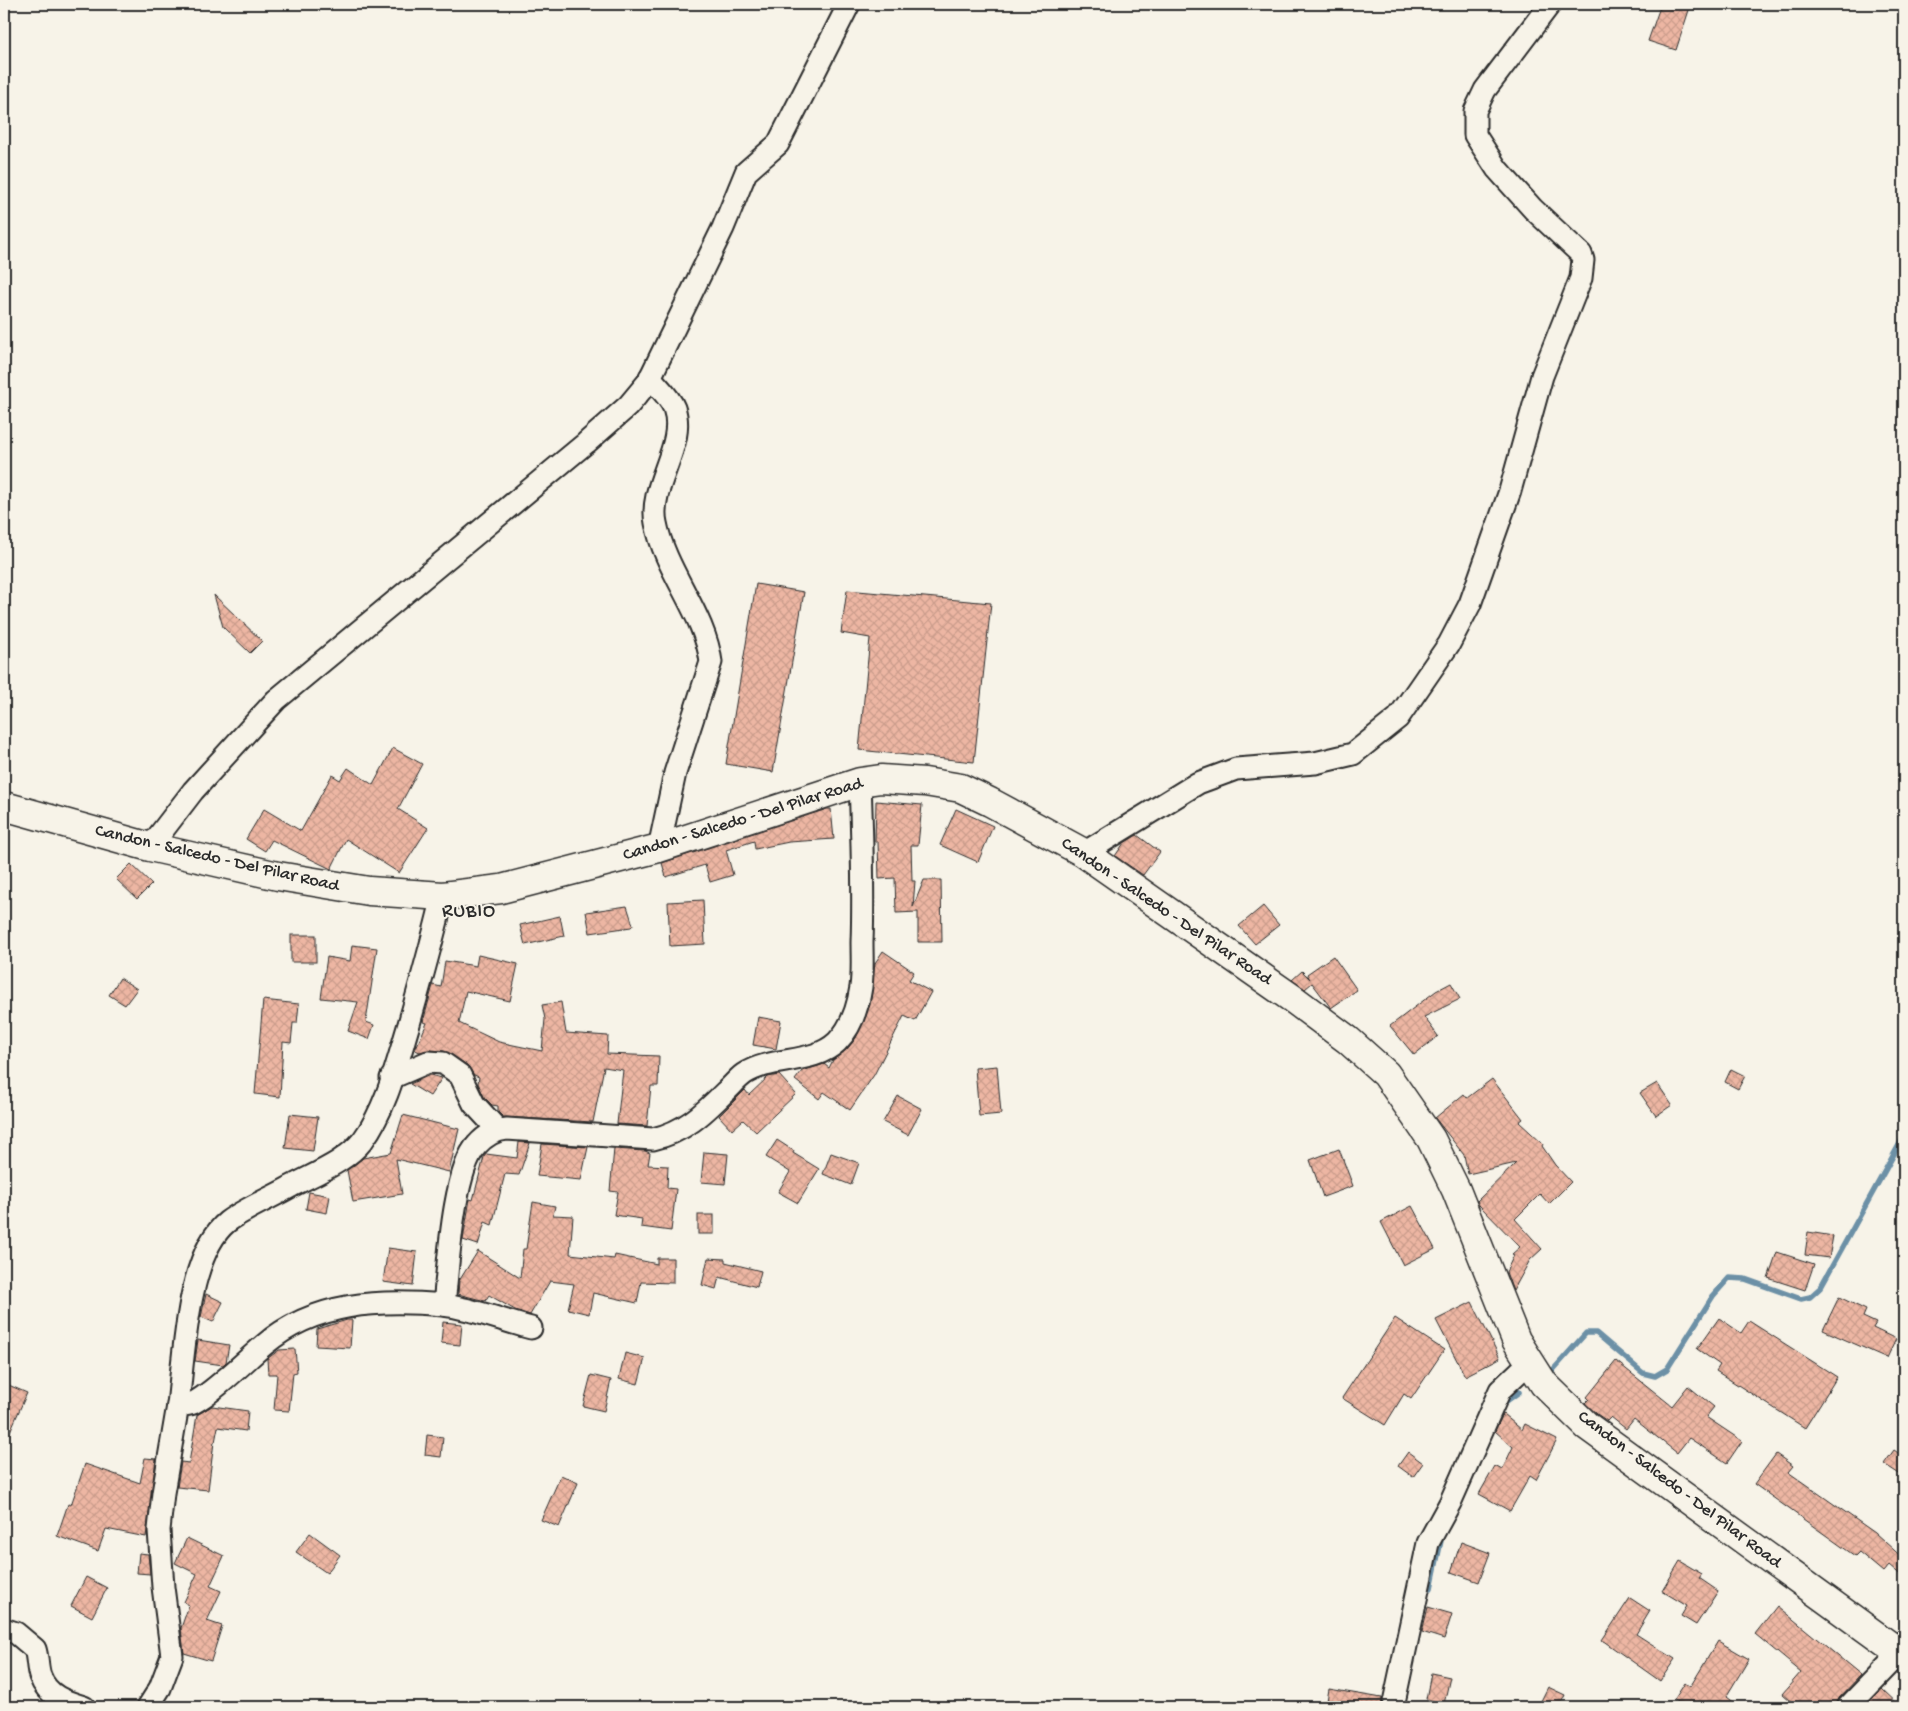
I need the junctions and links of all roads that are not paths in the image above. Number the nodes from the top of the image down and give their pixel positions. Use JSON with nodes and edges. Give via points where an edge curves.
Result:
{"nodes":[{"id":1,"x":849,"y":4,"type":"edge"},
{"id":2,"x":1550,"y":4,"type":"edge"},
{"id":3,"x":650,"y":377,"type":"junction"},
{"id":4,"x":860,"y":782,"type":"junction"},
{"id":5,"x":4,"y":806,"type":"edge"},
{"id":6,"x":150,"y":847,"type":"junction"},
{"id":7,"x":659,"y":848,"type":"junction"},
{"id":8,"x":1084,"y":853,"type":"junction"},
{"id":9,"x":443,"y":896,"type":"junction"},
{"id":10,"x":391,"y":1078,"type":"junction"},
{"id":11,"x":498,"y":1130,"type":"junction"},
{"id":12,"x":444,"y":1306,"type":"junction"},
{"id":13,"x":531,"y":1328,"type":"dead end"},
{"id":14,"x":1531,"y":1364,"type":"junction"},
{"id":15,"x":178,"y":1405,"type":"junction"},
{"id":16,"x":4,"y":1629,"type":"edge"},
{"id":17,"x":1902,"y":1654,"type":"edge"},
{"id":18,"x":84,"y":1707,"type":"edge"},
{"id":19,"x":148,"y":1707,"type":"edge"},
{"id":20,"x":1392,"y":1707,"type":"edge"},
{"id":21,"x":1848,"y":1707,"type":"edge"}],
"edges":[{"from":1,"to":3,"type":"street","via":[[778,144],[746,172],[724,228]]},
{"from":2,"to":8,"type":"street","via":[[1484,90],[1475,110],[1475,135],[1497,169],[1580,254],[1583,260],[1581,278],[1542,376],[1510,491],[1473,596],[1449,644],[1398,718],[1353,754],[1315,763],[1236,768],[1198,784]]},
{"from":3,"to":6,"type":"street","via":[[628,406],[586,444],[276,700],[193,791]]},
{"from":3,"to":7,"type":"street","via":[[673,406],[676,418],[676,434],[658,498],[656,523],[679,582],[709,644],[711,662],[675,773]]},
{"from":4,"to":7,"type":"main road","name":"Candon - Salcedo - Del Pilar Road"},
{"from":4,"to":8,"type":"main road","name":"Candon - Salcedo - Del Pilar Road","via":[[881,779],[916,781],[961,788]]},
{"from":4,"to":11,"type":"street","via":[[864,907],[861,987],[850,1024],[836,1042],[824,1050],[772,1062],[744,1074],[702,1114],[671,1135],[653,1139]]},
{"from":5,"to":6,"type":"main road","name":"Candon - Salcedo - Del Pilar Road"},
{"from":6,"to":9,"type":"main road","name":"Candon - Salcedo - Del Pilar Road","via":[[278,876],[360,890]]},
{"from":7,"to":9,"type":"main road","name":"Candon - Salcedo - Del Pilar Road","via":[[501,889]]},
{"from":8,"to":14,"type":"main road","name":"Candon - Salcedo - Del Pilar Road","via":[[1293,999],[1348,1040],[1386,1074],[1431,1139],[1448,1173],[1516,1340]]},
{"from":9,"to":10,"type":"street"},
{"from":10,"to":11,"type":"street","via":[[428,1062],[443,1063],[460,1075],[474,1104]]},
{"from":10,"to":15,"type":"street","via":[[378,1114],[362,1141],[344,1158],[228,1222],[210,1241],[200,1266],[188,1322]]},
{"from":11,"to":12,"type":"street","via":[[476,1145],[465,1167],[454,1215]]},
{"from":12,"to":13,"type":"street"},
{"from":12,"to":15,"type":"street","via":[[368,1303],[333,1308],[276,1335],[206,1395],[192,1403]]},
{"from":14,"to":17,"type":"main road","name":"Candon - Salcedo - Del Pilar Road","via":[[1544,1384],[1587,1426]]},
{"from":14,"to":20,"type":"street","via":[[1500,1390],[1428,1542]]},
{"from":15,"to":19,"type":"street","via":[[159,1530],[172,1656],[160,1688]]},
{"from":16,"to":18,"type":"street","via":[[16,1633],[35,1649],[40,1676],[46,1688],[56,1697]]},
{"from":17,"to":21,"type":"street"}]}
